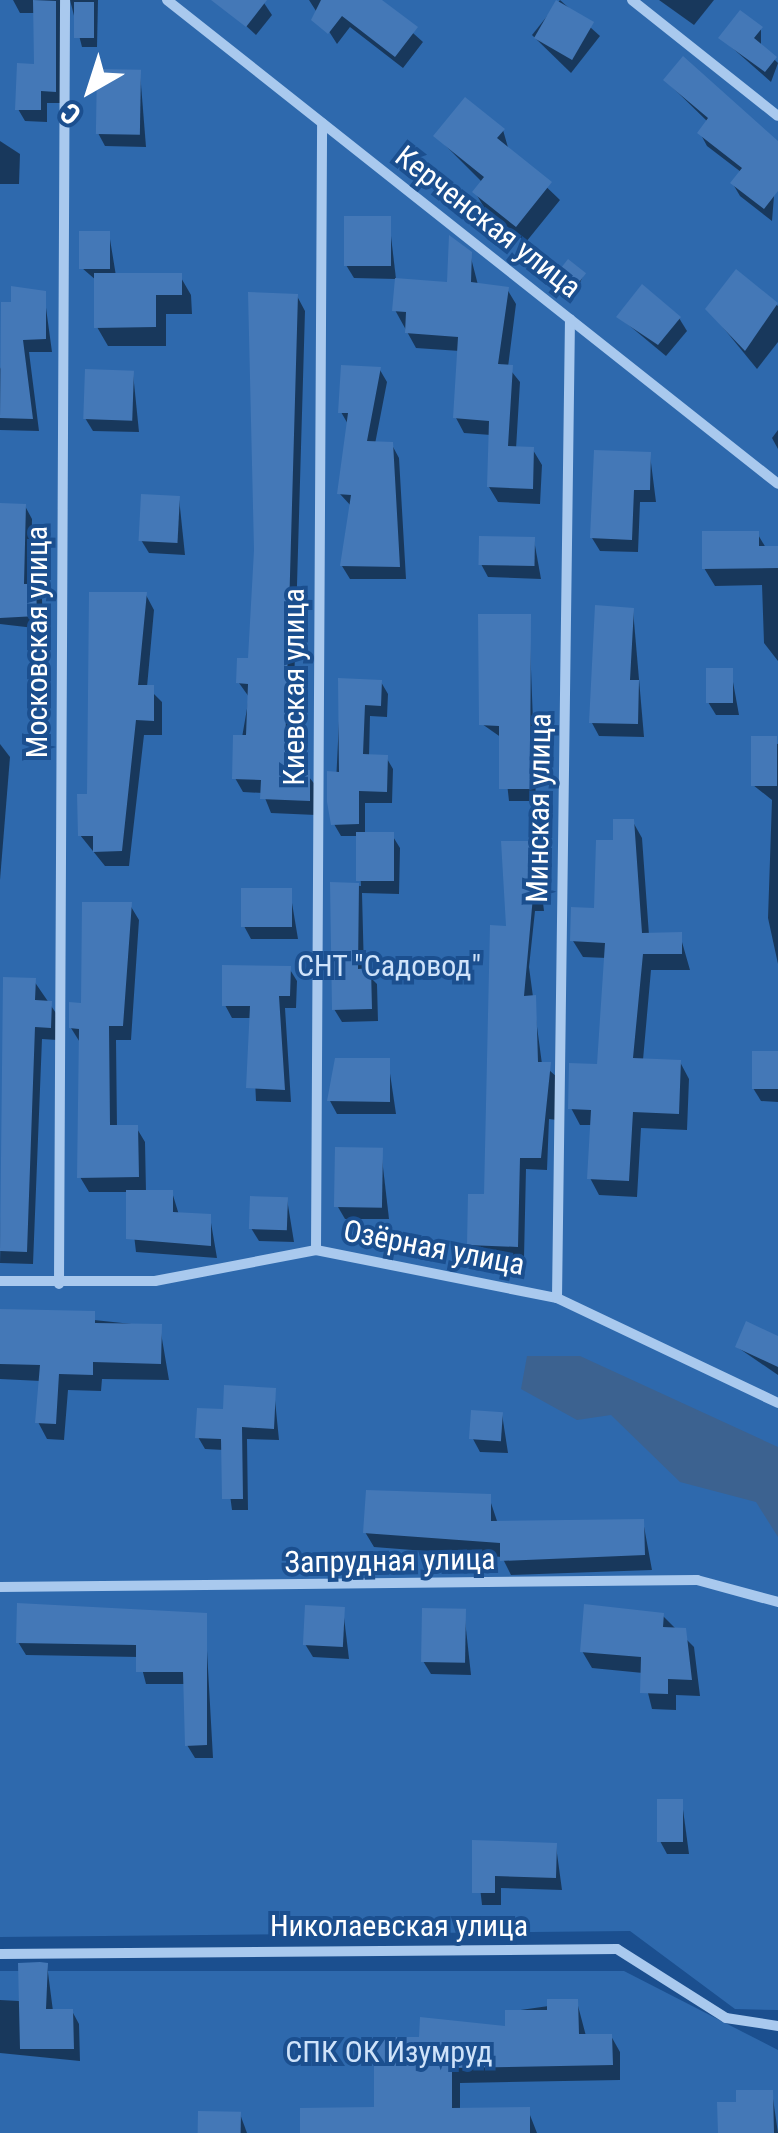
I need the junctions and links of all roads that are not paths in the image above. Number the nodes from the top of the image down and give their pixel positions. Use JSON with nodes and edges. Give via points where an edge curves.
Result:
{"nodes":[{"id":1,"x":65,"y":0,"type":"edge"},
{"id":2,"x":167,"y":0,"type":"edge"},
{"id":3,"x":632,"y":0,"type":"edge"},
{"id":4,"x":778,"y":116,"type":"edge"},
{"id":5,"x":322,"y":123,"type":"junction"},
{"id":6,"x":570,"y":319,"type":"junction"},
{"id":7,"x":778,"y":484,"type":"edge"},
{"id":8,"x":316,"y":1250,"type":"junction"},
{"id":9,"x":0,"y":1282,"type":"edge"},
{"id":10,"x":59,"y":1284,"type":"junction"},
{"id":11,"x":557,"y":1298,"type":"junction"},
{"id":12,"x":778,"y":1403,"type":"edge"},
{"id":13,"x":0,"y":1587,"type":"edge"},
{"id":14,"x":778,"y":1602,"type":"edge"},
{"id":15,"x":0,"y":1954,"type":"edge"},
{"id":16,"x":778,"y":2026,"type":"edge"}],
"edges":[{"from":1,"to":10,"type":"street","name":"Московская улица"},
{"from":2,"to":5,"type":"street","name":"Керченская улица"},
{"from":3,"to":4,"type":"street"},
{"from":5,"to":6,"type":"street","name":"Керченская улица"},
{"from":5,"to":8,"type":"street","name":"Киевская улица"},
{"from":6,"to":7,"type":"street","name":"Керченская улица"},
{"from":6,"to":11,"type":"street","name":"Минская улица"},
{"from":8,"to":10,"type":"street","name":"Озёрная улица","via":[[156,1281]]},
{"from":8,"to":11,"type":"street","name":"Озёрная улица"},
{"from":9,"to":10,"type":"street","name":"Озёрная улица"},
{"from":11,"to":12,"type":"street","name":"Озёрная улица"},
{"from":13,"to":14,"type":"street","name":"Запрудная улица","via":[[697,1580]]},
{"from":15,"to":16,"type":"street","name":"Николаевская улица","via":[[617,1949],[726,2018]]}]}
